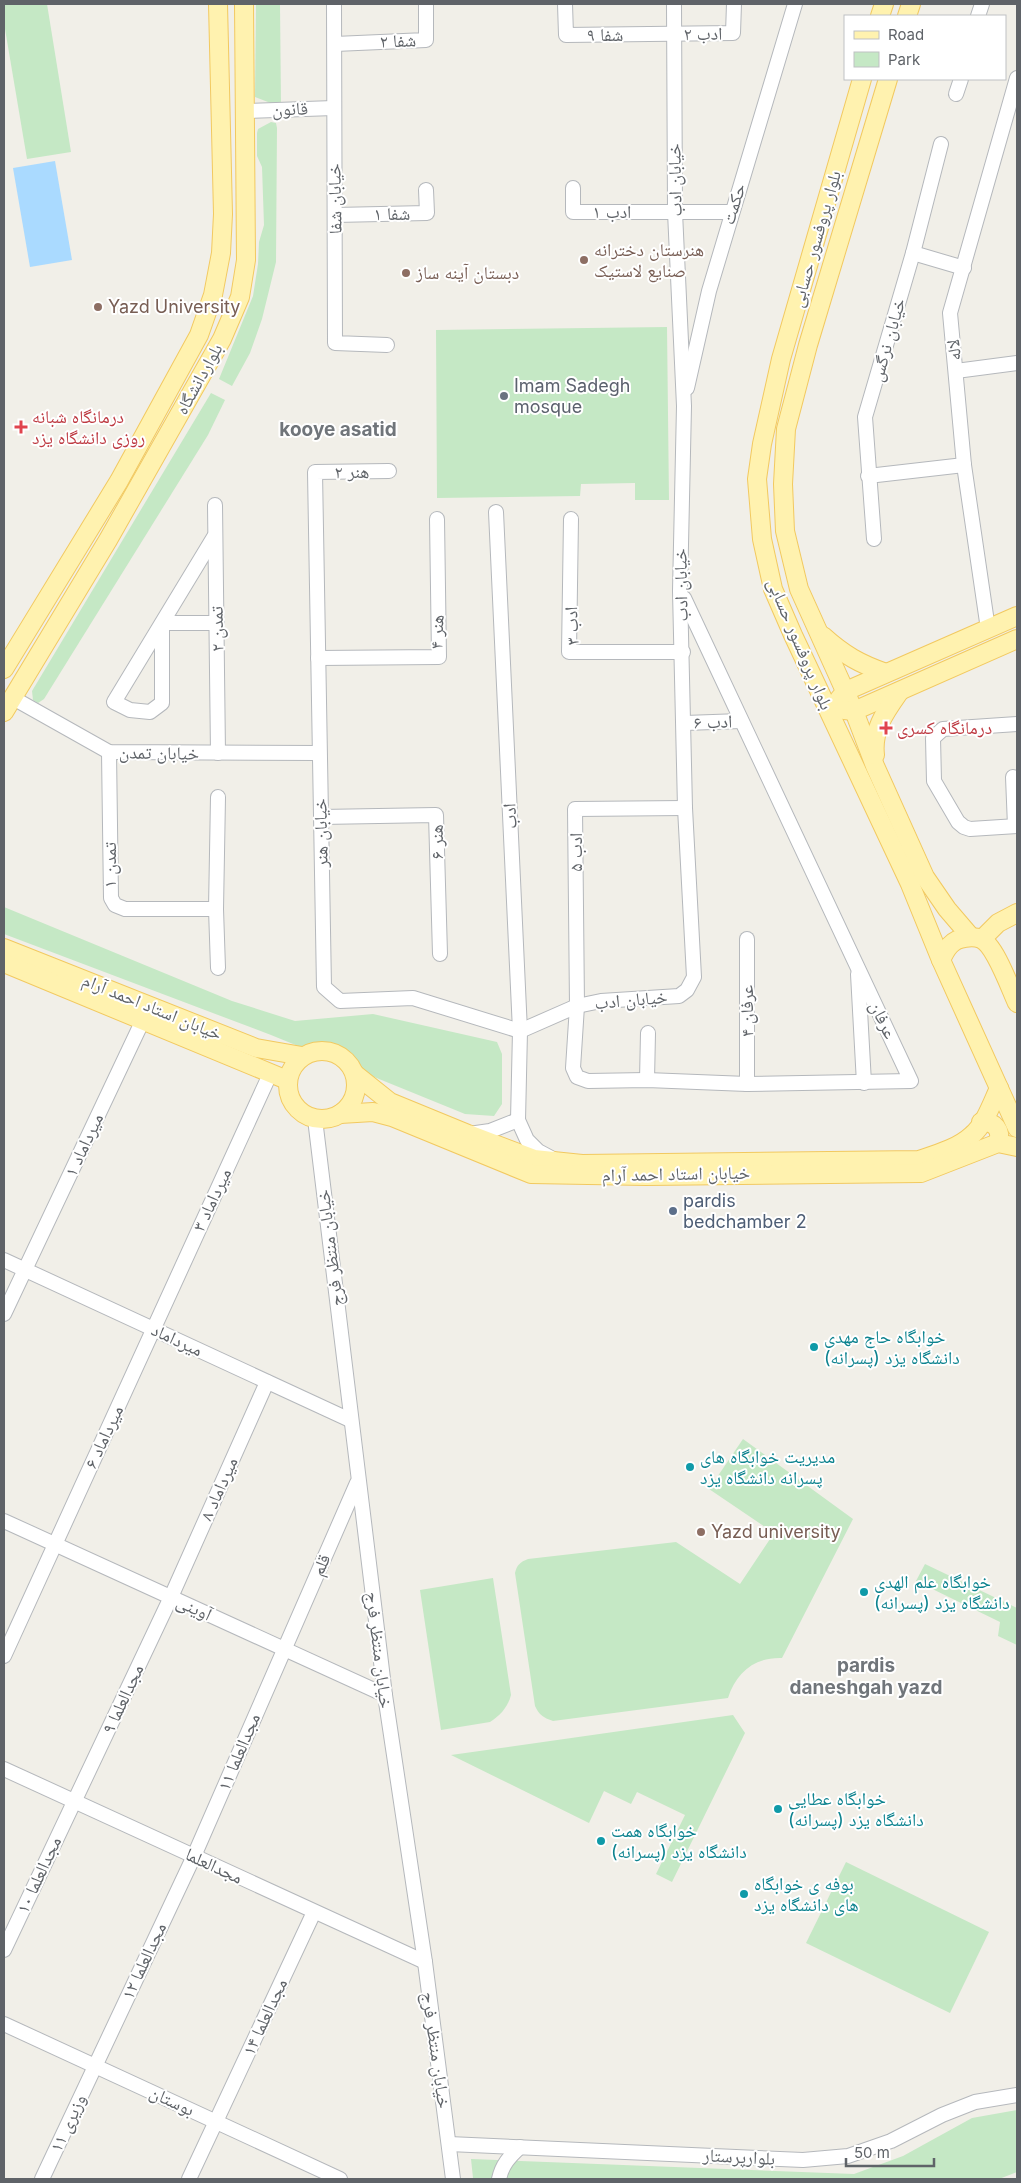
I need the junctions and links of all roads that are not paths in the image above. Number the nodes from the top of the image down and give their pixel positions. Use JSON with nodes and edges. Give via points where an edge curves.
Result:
{"nodes":[{"id":1,"x":218,"y":4,"type":"edge"},
{"id":2,"x":244,"y":4,"type":"edge"},
{"id":3,"x":334,"y":4,"type":"edge"},
{"id":4,"x":426,"y":4,"type":"edge"},
{"id":5,"x":565,"y":4,"type":"edge"},
{"id":6,"x":674,"y":4,"type":"edge"},
{"id":7,"x":734,"y":4,"type":"edge"},
{"id":8,"x":795,"y":4,"type":"edge"},
{"id":9,"x":674,"y":35,"type":"junction"},
{"id":10,"x":335,"y":44,"type":"junction"},
{"id":11,"x":1017,"y":78,"type":"edge"},
{"id":12,"x":862,"y":80,"type":"edge"},
{"id":13,"x":888,"y":80,"type":"edge"},
{"id":14,"x":961,"y":80,"type":"edge"},
{"id":15,"x":956,"y":94,"type":"dead end"},
{"id":16,"x":334,"y":108,"type":"junction"},
{"id":17,"x":1013,"y":109,"type":"edge"},
{"id":18,"x":246,"y":111,"type":"junction"},
{"id":19,"x":941,"y":144,"type":"dead end"},
{"id":20,"x":573,"y":188,"type":"dead end"},
{"id":21,"x":426,"y":190,"type":"dead end"},
{"id":22,"x":675,"y":212,"type":"junction"},
{"id":23,"x":732,"y":212,"type":"junction"},
{"id":24,"x":335,"y":215,"type":"junction"},
{"id":25,"x":913,"y":253,"type":"junction"},
{"id":26,"x":964,"y":268,"type":"junction"},
{"id":27,"x":386,"y":345,"type":"dead end"},
{"id":28,"x":1017,"y":363,"type":"edge"},
{"id":29,"x":956,"y":371,"type":"junction"},
{"id":30,"x":684,"y":406,"type":"junction"},
{"id":31,"x":964,"y":465,"type":"junction"},
{"id":32,"x":389,"y":471,"type":"dead end"},
{"id":33,"x":315,"y":472,"type":"joint"},
{"id":34,"x":868,"y":476,"type":"junction"},
{"id":35,"x":215,"y":505,"type":"dead end"},
{"id":36,"x":496,"y":512,"type":"dead end"},
{"id":37,"x":437,"y":519,"type":"dead end"},
{"id":38,"x":571,"y":519,"type":"dead end"},
{"id":39,"x":88,"y":530,"type":"junction"},
{"id":40,"x":214,"y":537,"type":"junction"},
{"id":41,"x":874,"y":539,"type":"dead end"},
{"id":42,"x":108,"y":540,"type":"junction"},
{"id":43,"x":680,"y":591,"type":"junction"},
{"id":44,"x":1017,"y":616,"type":"edge"},
{"id":45,"x":162,"y":623,"type":"junction"},
{"id":46,"x":217,"y":624,"type":"junction"},
{"id":47,"x":988,"y":629,"type":"junction"},
{"id":48,"x":817,"y":630,"type":"junction"},
{"id":49,"x":1017,"y":639,"type":"edge"},
{"id":50,"x":683,"y":652,"type":"junction"},
{"id":51,"x":318,"y":658,"type":"junction"},
{"id":52,"x":4,"y":669,"type":"edge"},
{"id":53,"x":886,"y":673,"type":"junction"},
{"id":54,"x":901,"y":689,"type":"junction"},
{"id":55,"x":846,"y":691,"type":"junction"},
{"id":56,"x":8,"y":705,"type":"edge"},
{"id":57,"x":828,"y":710,"type":"junction"},
{"id":58,"x":854,"y":711,"type":"junction"},
{"id":59,"x":742,"y":721,"type":"junction"},
{"id":60,"x":684,"y":723,"type":"junction"},
{"id":61,"x":1017,"y":724,"type":"edge"},
{"id":62,"x":109,"y":752,"type":"junction"},
{"id":63,"x":218,"y":753,"type":"junction"},
{"id":64,"x":320,"y":753,"type":"junction"},
{"id":65,"x":875,"y":766,"type":"junction"},
{"id":66,"x":1013,"y":777,"type":"dead end"},
{"id":67,"x":218,"y":796,"type":"dead end"},
{"id":68,"x":685,"y":808,"type":"junction"},
{"id":69,"x":321,"y":817,"type":"junction"},
{"id":70,"x":1016,"y":826,"type":"edge"},
{"id":71,"x":216,"y":909,"type":"junction"},
{"id":72,"x":1017,"y":913,"type":"edge"},
{"id":73,"x":977,"y":938,"type":"junction"},
{"id":74,"x":747,"y":939,"type":"dead end"},
{"id":75,"x":440,"y":954,"type":"dead end"},
{"id":76,"x":941,"y":960,"type":"junction"},
{"id":77,"x":4,"y":961,"type":"edge"},
{"id":78,"x":858,"y":966,"type":"junction"},
{"id":79,"x":218,"y":968,"type":"dead end"},
{"id":80,"x":1017,"y":1003,"type":"edge"},
{"id":81,"x":577,"y":1006,"type":"junction"},
{"id":82,"x":143,"y":1020,"type":"junction"},
{"id":83,"x":520,"y":1031,"type":"junction"},
{"id":84,"x":648,"y":1033,"type":"dead end"},
{"id":85,"x":302,"y":1056,"type":"junction"},
{"id":86,"x":271,"y":1072,"type":"junction"},
{"id":87,"x":355,"y":1074,"type":"junction"},
{"id":88,"x":288,"y":1080,"type":"junction"},
{"id":89,"x":647,"y":1080,"type":"junction"},
{"id":90,"x":864,"y":1083,"type":"junction"},
{"id":91,"x":748,"y":1084,"type":"junction"},
{"id":92,"x":999,"y":1088,"type":"junction"},
{"id":93,"x":340,"y":1114,"type":"junction"},
{"id":94,"x":314,"y":1119,"type":"junction"},
{"id":95,"x":518,"y":1120,"type":"junction"},
{"id":96,"x":981,"y":1122,"type":"junction"},
{"id":97,"x":1017,"y":1128,"type":"edge"},
{"id":98,"x":468,"y":1134,"type":"junction"},
{"id":99,"x":998,"y":1143,"type":"junction"},
{"id":100,"x":1017,"y":1147,"type":"edge"},
{"id":101,"x":558,"y":1162,"type":"junction"},
{"id":102,"x":4,"y":1260,"type":"edge"},
{"id":103,"x":24,"y":1270,"type":"junction"},
{"id":104,"x":4,"y":1314,"type":"edge"},
{"id":105,"x":153,"y":1329,"type":"junction"},
{"id":106,"x":267,"y":1382,"type":"junction"},
{"id":107,"x":350,"y":1420,"type":"junction"},
{"id":108,"x":358,"y":1482,"type":"junction"},
{"id":109,"x":4,"y":1521,"type":"edge"},
{"id":110,"x":55,"y":1544,"type":"junction"},
{"id":111,"x":171,"y":1597,"type":"junction"},
{"id":112,"x":284,"y":1649,"type":"junction"},
{"id":113,"x":4,"y":1656,"type":"edge"},
{"id":114,"x":384,"y":1695,"type":"junction"},
{"id":115,"x":4,"y":1769,"type":"edge"},
{"id":116,"x":74,"y":1801,"type":"junction"},
{"id":117,"x":194,"y":1856,"type":"junction"},
{"id":118,"x":314,"y":1912,"type":"junction"},
{"id":119,"x":4,"y":1950,"type":"edge"},
{"id":120,"x":424,"y":1962,"type":"junction"},
{"id":121,"x":4,"y":2024,"type":"edge"},
{"id":122,"x":95,"y":2066,"type":"junction"},
{"id":123,"x":1017,"y":2095,"type":"edge"},
{"id":124,"x":216,"y":2122,"type":"junction"},
{"id":125,"x":449,"y":2144,"type":"junction"},
{"id":126,"x":520,"y":2147,"type":"junction"},
{"id":127,"x":42,"y":2179,"type":"edge"},
{"id":128,"x":189,"y":2179,"type":"edge"},
{"id":129,"x":339,"y":2179,"type":"edge"},
{"id":130,"x":453,"y":2179,"type":"edge"},
{"id":131,"x":499,"y":2179,"type":"edge"}],
"edges":[{"from":1,"to":39,"type":"main road","name":"بلواردانشگاه","via":[[223,214],[214,295],[199,334],[119,481]]},
{"from":2,"to":18,"type":"main road","name":"بلواردانشگاه"},
{"from":3,"to":10,"type":"street","name":"خیابان شفا"},
{"from":4,"to":10,"type":"street","name":"شفا ۲","via":[[426,40]]},
{"from":5,"to":9,"type":"street","name":"شفا ۹","via":[[566,35]]},
{"from":6,"to":9,"type":"street","name":"خیابان ادب"},
{"from":7,"to":9,"type":"street","name":"ادب ۲","via":[[733,34]]},
{"from":8,"to":23,"type":"street","name":"حکمت"},
{"from":9,"to":22,"type":"street","name":"خیابان ادب"},
{"from":10,"to":16,"type":"street","name":"خیابان شفا"},
{"from":11,"to":17,"type":"street","name":"لاله"},
{"from":12,"to":57,"type":"main road","name":"بلوار پروفسور حسابی","via":[[781,358],[757,479],[762,539],[773,589]]},
{"from":13,"to":48,"type":"main road","name":"بلوار پروفسور حسابی","via":[[786,429],[784,531],[799,589]]},
{"from":14,"to":15,"type":"street"},
{"from":16,"to":18,"type":"street","name":"قانون"},
{"from":16,"to":24,"type":"street","name":"خیابان شفا"},
{"from":17,"to":26,"type":"street","name":"لاله"},
{"from":18,"to":42,"type":"main road","name":"بلواردانشگاه","via":[[246,260],[240,298],[213,356]]},
{"from":19,"to":25,"type":"street","name":"خیابان نرگس"},
{"from":20,"to":22,"type":"street","name":"ادب ۱","via":[[573,212]]},
{"from":21,"to":24,"type":"street","name":"شفا ۱","via":[[427,213]]},
{"from":22,"to":23,"type":"street"},
{"from":22,"to":30,"type":"street","name":"خیابان ادب"},
{"from":23,"to":30,"type":"street","name":"حکمت","via":[[709,291]]},
{"from":24,"to":27,"type":"street","name":"خیابان شفا","via":[[335,343]]},
{"from":25,"to":26,"type":"street"},
{"from":25,"to":34,"type":"street","name":"خیابان نرگس","via":[[865,417]]},
{"from":26,"to":29,"type":"street","name":"لاله","via":[[950,313]]},
{"from":28,"to":29,"type":"street"},
{"from":29,"to":31,"type":"street","name":"لاله"},
{"from":30,"to":43,"type":"street","name":"خیابان ادب"},
{"from":31,"to":34,"type":"street"},
{"from":31,"to":47,"type":"street","name":"لاله"},
{"from":32,"to":33,"type":"street","name":"هنر ۲"},
{"from":33,"to":51,"type":"street","name":"خیابان هنر"},
{"from":34,"to":41,"type":"street","name":"خیابان نرگس"},
{"from":35,"to":40,"type":"street","name":"تمدن ۲"},
{"from":36,"to":83,"type":"street","name":"ادب"},
{"from":37,"to":51,"type":"street","name":"هنر ۴","via":[[439,657]]},
{"from":38,"to":50,"type":"street","name":"ادب ۳","via":[[569,652]]},
{"from":39,"to":42,"type":"main road"},
{"from":39,"to":52,"type":"main road","name":"بلواردانشگاه"},
{"from":40,"to":45,"type":"street"},
{"from":40,"to":46,"type":"street","name":"تمدن ۲"},
{"from":42,"to":56,"type":"main road","name":"بلواردانشگاه"},
{"from":43,"to":50,"type":"street","name":"خیابان ادب"},
{"from":43,"to":59,"type":"street","name":"عرفان"},
{"from":44,"to":47,"type":"main road"},
{"from":45,"to":45,"type":"street","via":[[162,703],[150,712],[130,710],[114,702]]},
{"from":45,"to":46,"type":"street"},
{"from":46,"to":63,"type":"street","name":"تمدن ۲"},
{"from":47,"to":53,"type":"main road"},
{"from":48,"to":53,"type":"main road","via":[[842,653]]},
{"from":48,"to":55,"type":"main road","name":"بلوار پروفسور حسابی"},
{"from":49,"to":54,"type":"main road"},
{"from":50,"to":60,"type":"street","name":"خیابان ادب"},
{"from":51,"to":64,"type":"street","name":"خیابان هنر"},
{"from":53,"to":55,"type":"main road"},
{"from":54,"to":58,"type":"main road"},
{"from":54,"to":65,"type":"main road","via":[[882,716],[876,731]]},
{"from":55,"to":57,"type":"main road"},
{"from":55,"to":58,"type":"main road","name":"بلوار پروفسور حسابی"},
{"from":56,"to":62,"type":"street","name":"خیابان تمدن"},
{"from":57,"to":58,"type":"main road"},
{"from":57,"to":76,"type":"main road","name":"بلوار پروفسور حسابی","via":[[910,884]]},
{"from":58,"to":65,"type":"main road","name":"بلوار پروفسور حسابی"},
{"from":59,"to":60,"type":"street","name":"ادب ۶"},
{"from":59,"to":78,"type":"street","name":"عرفان"},
{"from":60,"to":68,"type":"street","name":"خیابان ادب"},
{"from":61,"to":70,"type":"street","via":[[943,729],[933,738],[934,782],[958,822],[970,829]]},
{"from":62,"to":63,"type":"street","name":"خیابان تمدن"},
{"from":62,"to":71,"type":"street","name":"تمدن ۱","via":[[111,898],[115,905],[125,909]]},
{"from":63,"to":64,"type":"street","name":"خیابان تمدن"},
{"from":64,"to":69,"type":"street","name":"خیابان هنر"},
{"from":65,"to":73,"type":"main road","name":"بلوار پروفسور حسابی","via":[[926,877],[947,909]]},
{"from":66,"to":70,"type":"street"},
{"from":67,"to":71,"type":"street"},
{"from":68,"to":81,"type":"street","name":"خیابان ادب","via":[[694,977],[687,990],[679,996],[601,1001]]},
{"from":68,"to":81,"type":"street","name":"ادب ۵","via":[[575,809]]},
{"from":69,"to":75,"type":"street","name":"هنر ۶","via":[[436,815]]},
{"from":69,"to":83,"type":"street","name":"خیابان هنر","via":[[324,987],[340,1001],[413,998]]},
{"from":71,"to":79,"type":"street"},
{"from":72,"to":73,"type":"main road"},
{"from":73,"to":76,"type":"main road","via":[[961,938],[952,943]]},
{"from":73,"to":80,"type":"main road","name":"بلوار پروفسور حسابی","via":[[990,946]]},
{"from":74,"to":91,"type":"street","name":"عرفان ۴"},
{"from":76,"to":92,"type":"main road","name":"بلوار پروفسور حسابی"},
{"from":77,"to":82,"type":"main road","name":"خیابان استاد احمد آرام"},
{"from":77,"to":85,"type":"main road","name":"خیابان استاد احمد آرام","via":[[256,1048]]},
{"from":78,"to":90,"type":"street"},
{"from":78,"to":90,"type":"street","name":"عرفان","via":[[911,1081]]},
{"from":81,"to":83,"type":"street","name":"خیابان ادب"},
{"from":81,"to":89,"type":"street","name":"عرفان","via":[[573,1068],[577,1077],[588,1081]]},
{"from":82,"to":86,"type":"main road","name":"خیابان استاد احمد آرام"},
{"from":82,"to":103,"type":"street","name":"میرداماد ۱"},
{"from":83,"to":95,"type":"street","name":"ادب"},
{"from":84,"to":89,"type":"street"},
{"from":85,"to":87,"type":"main road","via":[[317,1050],[333,1052],[347,1060]]},
{"from":85,"to":88,"type":"main road","via":[[292,1067]]},
{"from":86,"to":88,"type":"main road","name":"خیابان استاد احمد آرام"},
{"from":86,"to":105,"type":"street","name":"میرداماد ۳"},
{"from":87,"to":93,"type":"main road","via":[[356,1093]]},
{"from":87,"to":98,"type":"main road","name":"خیابان استاد احمد آرام","via":[[390,1102]]},
{"from":88,"to":94,"type":"main road","via":[[288,1093],[293,1104]]},
{"from":89,"to":91,"type":"street","name":"عرفان"},
{"from":90,"to":91,"type":"street","name":"عرفان"},
{"from":92,"to":96,"type":"main road","name":"خیابان استاد احمد آرام"},
{"from":92,"to":97,"type":"main road","name":"بلوار پروفسور حسابی"},
{"from":93,"to":94,"type":"main road","via":[[328,1119]]},
{"from":93,"to":99,"type":"main road","name":"خیابان استاد احمد آرام","via":[[373,1112],[392,1117],[531,1174],[646,1176],[921,1172]]},
{"from":94,"to":107,"type":"street","name":"خیابان منتظر فرج"},
{"from":95,"to":98,"type":"street","via":[[490,1131]]},
{"from":95,"to":101,"type":"street","via":[[527,1140],[538,1151]]},
{"from":96,"to":99,"type":"main road","via":[[994,1124],[999,1130]]},
{"from":96,"to":101,"type":"main road","name":"خیابان استاد احمد آرام","via":[[972,1135],[920,1160]]},
{"from":98,"to":101,"type":"main road","name":"خیابان استاد احمد آرام","via":[[534,1159]]},
{"from":99,"to":100,"type":"main road"},
{"from":102,"to":103,"type":"street","name":"میرداماد"},
{"from":103,"to":104,"type":"street","name":"میرداماد ۱"},
{"from":103,"to":105,"type":"street","name":"میرداماد"},
{"from":105,"to":106,"type":"street","name":"میرداماد"},
{"from":105,"to":110,"type":"street","name":"میرداماد ۶"},
{"from":106,"to":107,"type":"street","name":"میرداماد"},
{"from":106,"to":111,"type":"street","name":"میرداماد ۸"},
{"from":107,"to":108,"type":"street","name":"خیابان منتظر فرج"},
{"from":108,"to":112,"type":"street","name":"قلم"},
{"from":108,"to":114,"type":"street","name":"خیابان منتظر فرج"},
{"from":109,"to":110,"type":"street","name":"آوینی"},
{"from":110,"to":111,"type":"street","name":"آوینی"},
{"from":110,"to":113,"type":"street","name":"میرداماد ۶"},
{"from":111,"to":112,"type":"street","name":"آوینی"},
{"from":111,"to":116,"type":"street","name":"مجدالعلما ۹"},
{"from":112,"to":114,"type":"street","name":"آوینی"},
{"from":112,"to":117,"type":"street","name":"مجدالعلما ۱۱"},
{"from":114,"to":120,"type":"street","name":"خیابان منتظر فرج"},
{"from":115,"to":116,"type":"street","name":"مجدالعلما"},
{"from":116,"to":117,"type":"street","name":"مجدالعلما"},
{"from":116,"to":119,"type":"street","name":"مجدالعلما ۱۰"},
{"from":117,"to":118,"type":"street","name":"مجدالعلما"},
{"from":117,"to":122,"type":"street","name":"مجدالعلما ۱۲"},
{"from":118,"to":120,"type":"street","name":"مجدالعلما"},
{"from":118,"to":124,"type":"street","name":"مجدالعلما ۱۴"},
{"from":120,"to":125,"type":"street","name":"خیابان منتظر فرج"},
{"from":121,"to":122,"type":"street","name":"بوستان"},
{"from":122,"to":124,"type":"street","name":"بوستان"},
{"from":122,"to":127,"type":"street","name":"وزیری ۱۱"},
{"from":123,"to":126,"type":"street","name":"بلوارپرستار","via":[[975,2102],[891,2141],[848,2156],[803,2160]]},
{"from":124,"to":128,"type":"street","name":"مجدالعلما ۱۴"},
{"from":124,"to":129,"type":"street","name":"بوستان"},
{"from":125,"to":126,"type":"street","name":"بلوارپرستار"},
{"from":125,"to":130,"type":"street","name":"خیابان منتظر فرج"},
{"from":126,"to":131,"type":"street","via":[[509,2157]]}]}
